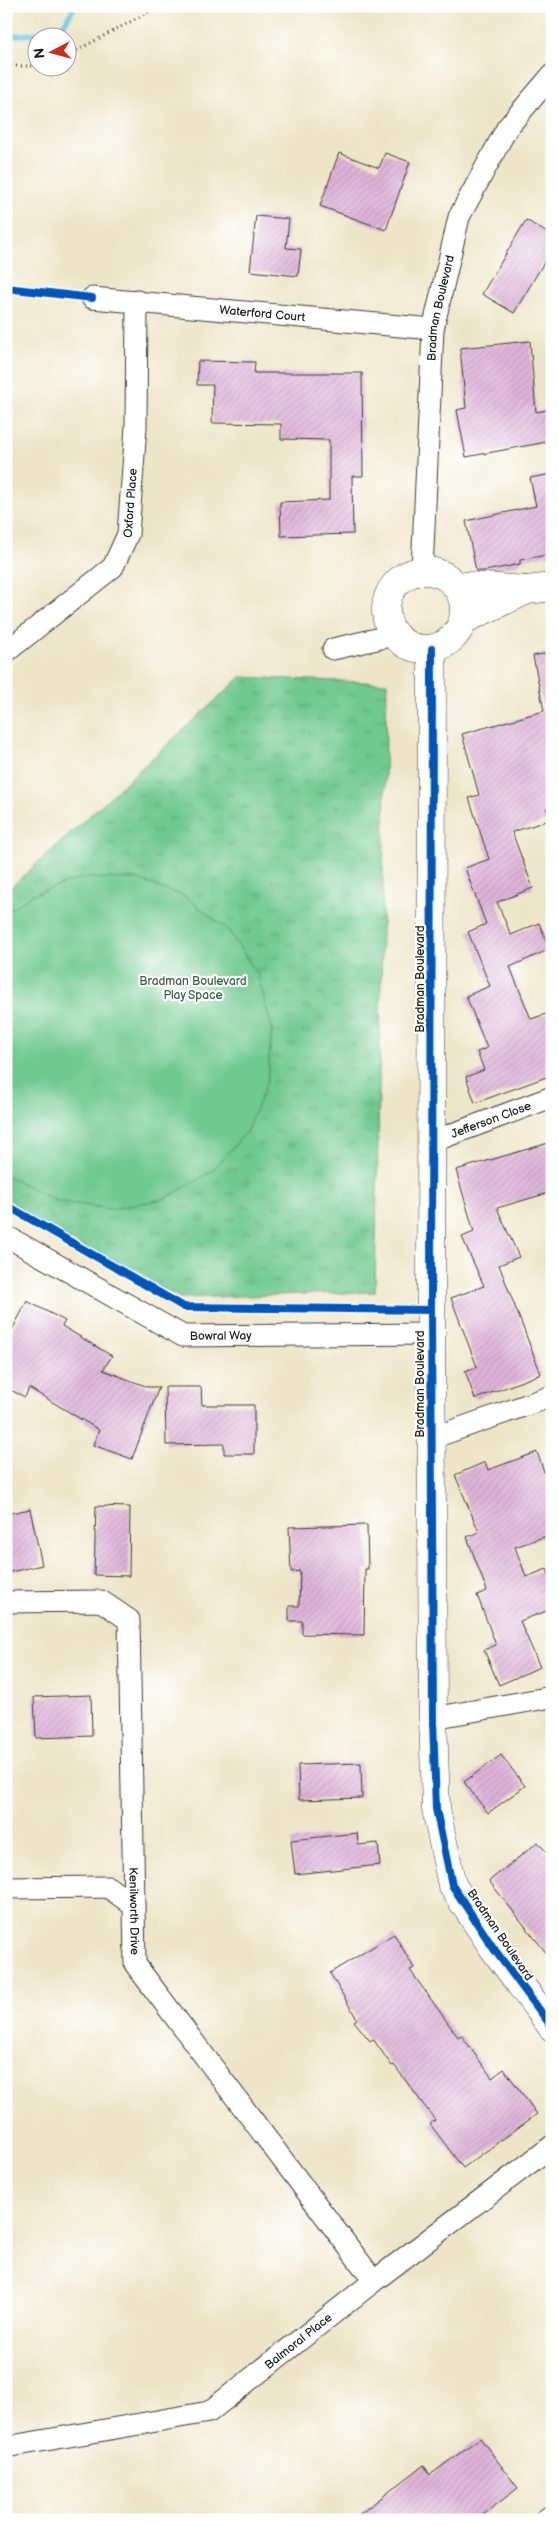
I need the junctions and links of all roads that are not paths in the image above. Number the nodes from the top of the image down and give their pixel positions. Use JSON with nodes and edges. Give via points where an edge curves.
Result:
{"nodes":[{"id":1,"x":552,"y":75,"type":"edge"},
{"id":2,"x":92,"y":298,"type":"dead end"},
{"id":3,"x":137,"y":301,"type":"junction"},
{"id":4,"x":433,"y":329,"type":"junction"},
{"id":5,"x":422,"y":571,"type":"junction"},
{"id":6,"x":455,"y":585,"type":"junction"},
{"id":7,"x":539,"y":588,"type":"edge"},
{"id":8,"x":463,"y":620,"type":"junction"},
{"id":9,"x":394,"y":635,"type":"junction"},
{"id":10,"x":333,"y":649,"type":"dead end"},
{"id":11,"x":432,"y":649,"type":"junction"},
{"id":12,"x":6,"y":652,"type":"edge"},
{"id":13,"x":552,"y":1097,"type":"edge"},
{"id":14,"x":431,"y":1142,"type":"junction"},
{"id":15,"x":6,"y":1236,"type":"edge"},
{"id":16,"x":431,"y":1334,"type":"junction"},
{"id":17,"x":552,"y":1396,"type":"edge"},
{"id":18,"x":432,"y":1438,"type":"junction"},
{"id":19,"x":6,"y":1602,"type":"edge"},
{"id":20,"x":552,"y":1697,"type":"edge"},
{"id":21,"x":433,"y":1718,"type":"junction"},
{"id":22,"x":6,"y":1888,"type":"edge"},
{"id":23,"x":134,"y":1906,"type":"junction"},
{"id":24,"x":552,"y":2027,"type":"edge"},
{"id":25,"x":552,"y":2146,"type":"edge"},
{"id":26,"x":374,"y":2280,"type":"junction"},
{"id":27,"x":6,"y":2448,"type":"edge"},
{"id":28,"x":552,"y":2515,"type":"edge"},
{"id":29,"x":545,"y":2520,"type":"edge"}],
"edges":[{"from":1,"to":4,"type":"street","name":"Bradman Boulevard","via":[[507,128],[459,217]]},
{"from":2,"to":3,"type":"street","name":"Waterford Court"},
{"from":3,"to":4,"type":"street","name":"Waterford Court"},
{"from":3,"to":12,"type":"street","name":"Oxford Place","via":[[136,427],[128,534],[112,567]]},
{"from":4,"to":5,"type":"street","name":"Bradman Boulevard"},
{"from":5,"to":6,"type":"street","via":[[446,577]]},
{"from":5,"to":9,"type":"street","via":[[406,575],[390,591],[385,614]]},
{"from":6,"to":7,"type":"street"},
{"from":6,"to":8,"type":"street","via":[[462,602]]},
{"from":7,"to":8,"type":"street"},
{"from":8,"to":11,"type":"street","via":[[452,639]]},
{"from":9,"to":10,"type":"street"},
{"from":9,"to":11,"type":"street","via":[[412,647]]},
{"from":11,"to":14,"type":"street","name":"Bradman Boulevard"},
{"from":13,"to":14,"type":"street","name":"Jefferson Close"},
{"from":14,"to":16,"type":"street","name":"Bradman Boulevard"},
{"from":15,"to":16,"type":"street","name":"Bowral Way","via":[[183,1336]]},
{"from":16,"to":18,"type":"street","name":"Bradman Boulevard"},
{"from":17,"to":18,"type":"street"},
{"from":18,"to":21,"type":"street","name":"Bradman Boulevard"},
{"from":19,"to":23,"type":"street","name":"Kenilworth Drive","via":[[101,1601],[130,1620]]},
{"from":20,"to":21,"type":"street"},
{"from":21,"to":24,"type":"street","name":"Bradman Boulevard","via":[[436,1808],[452,1884],[494,1950]]},
{"from":22,"to":23,"type":"street","via":[[108,1887]]},
{"from":23,"to":26,"type":"street","name":"Kenilworth Drive","via":[[136,1964]]},
{"from":25,"to":26,"type":"street","name":"Balmoral Place"},
{"from":26,"to":27,"type":"street","name":"Balmoral Place","via":[[209,2412]]},
{"from":28,"to":29,"type":"street"}]}
